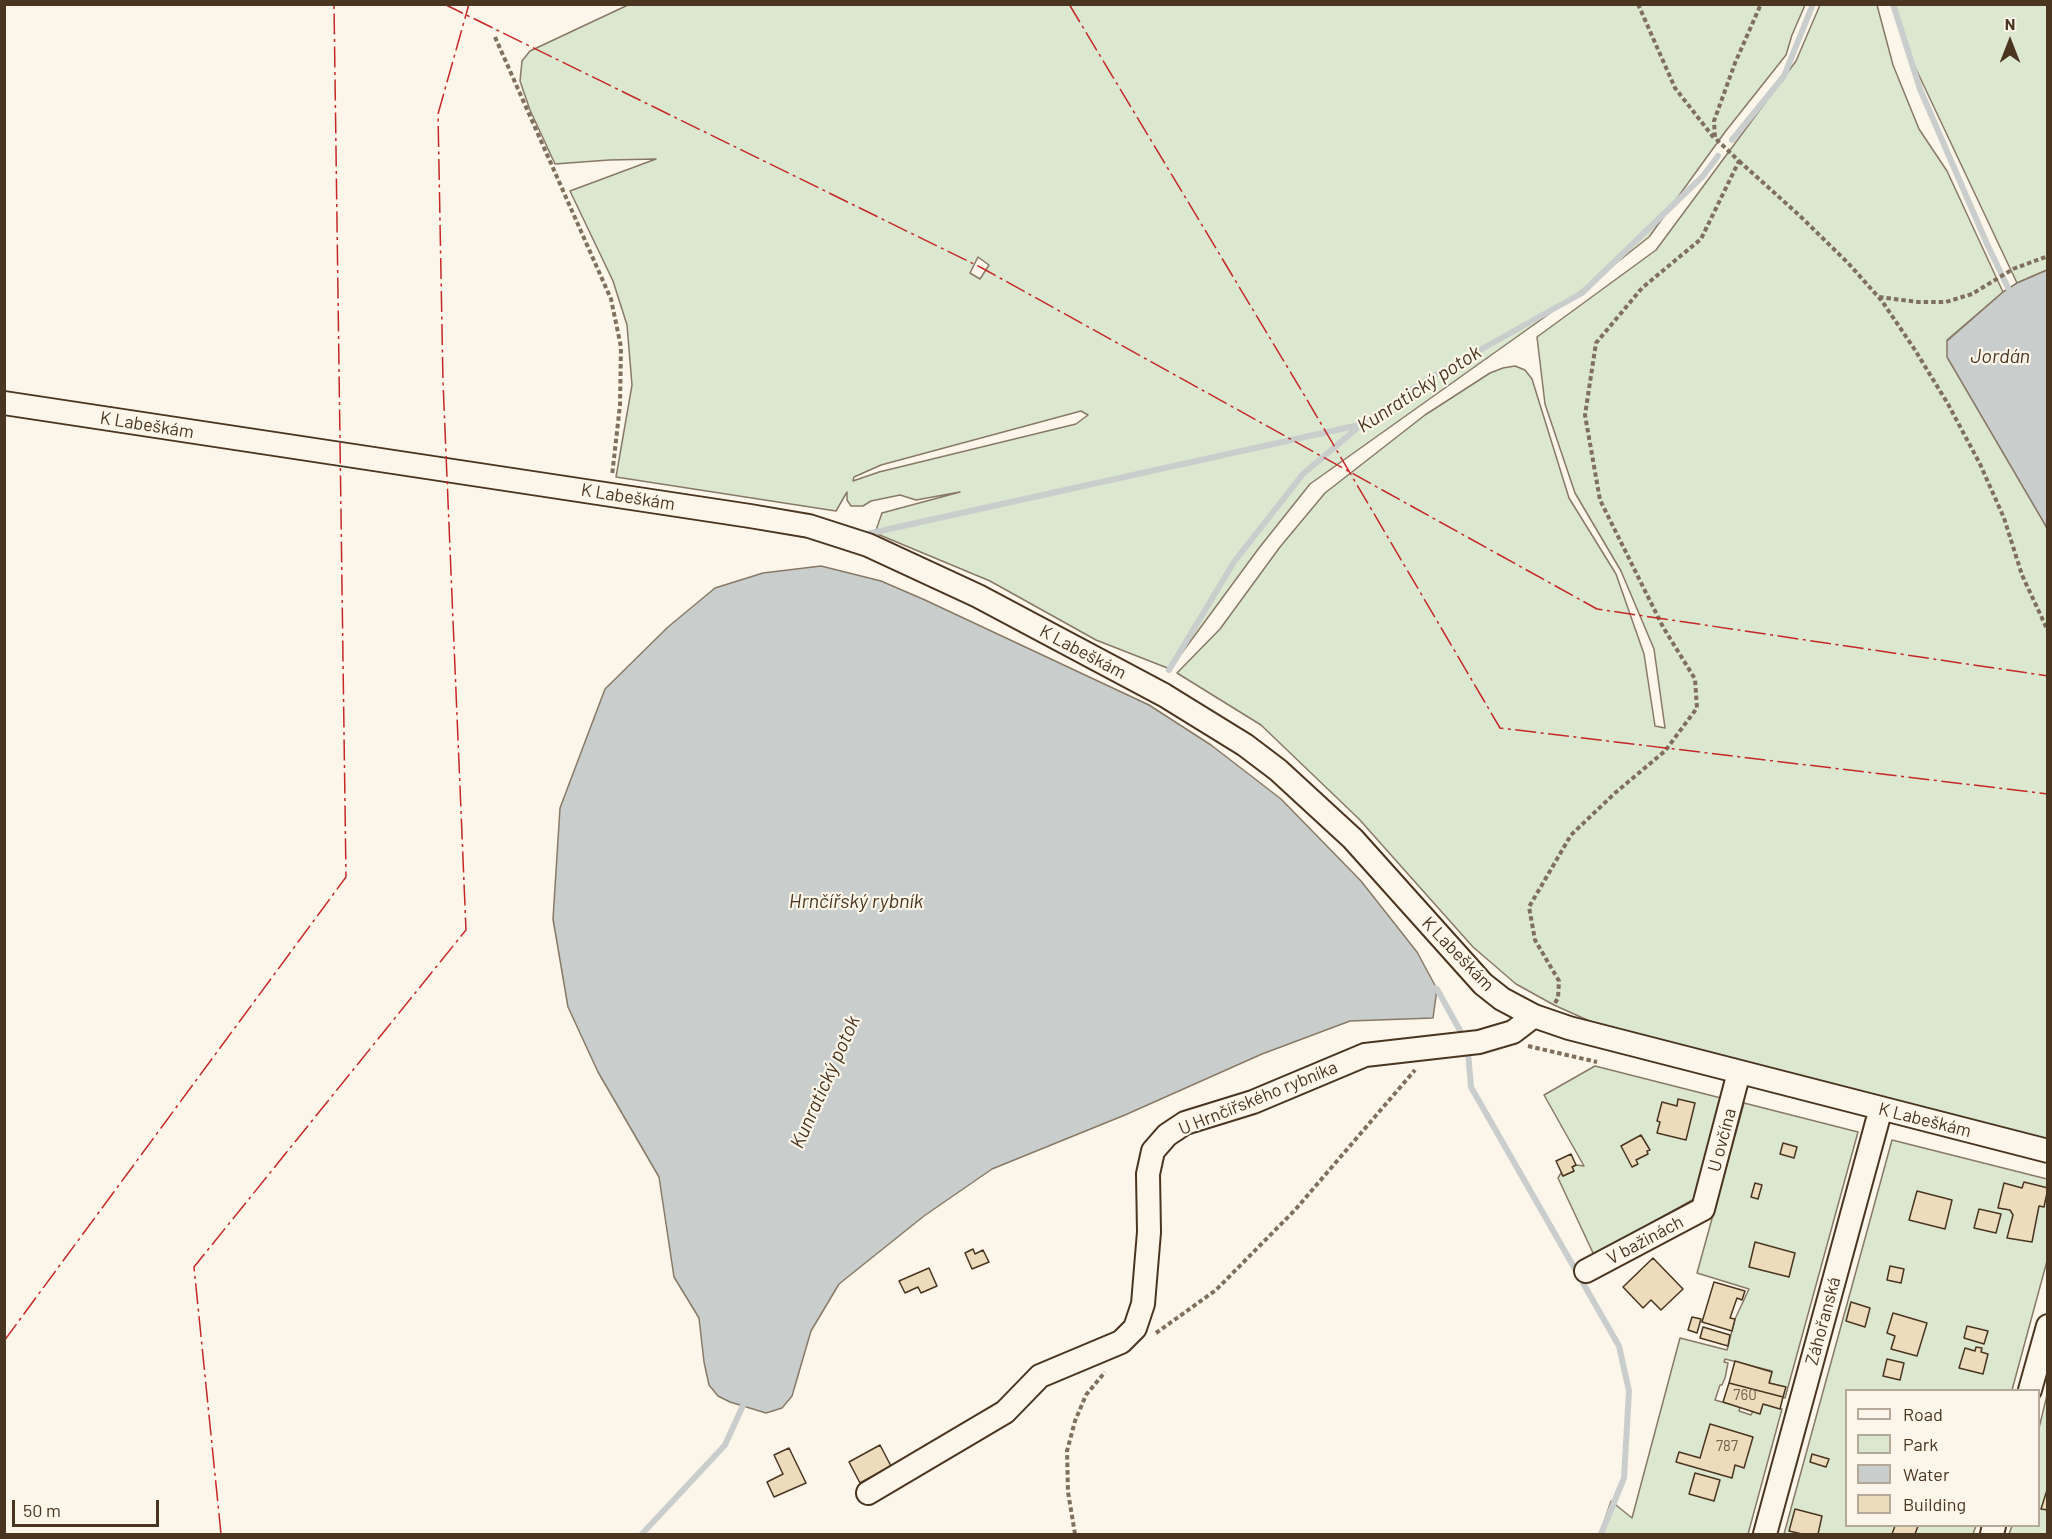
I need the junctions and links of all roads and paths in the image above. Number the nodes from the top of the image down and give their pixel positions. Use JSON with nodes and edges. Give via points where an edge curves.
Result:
{"nodes":[{"id":1,"x":1638,"y":4,"type":"edge"},
{"id":2,"x":1761,"y":4,"type":"edge"},
{"id":3,"x":495,"y":37,"type":"dead end"},
{"id":4,"x":1715,"y":138,"type":"junction"},
{"id":5,"x":1739,"y":161,"type":"junction"},
{"id":6,"x":2048,"y":256,"type":"edge"},
{"id":7,"x":1878,"y":297,"type":"junction"},
{"id":8,"x":4,"y":403,"type":"edge"},
{"id":9,"x":610,"y":495,"type":"junction"},
{"id":10,"x":2048,"y":631,"type":"edge"},
{"id":11,"x":1539,"y":1018,"type":"junction"},
{"id":12,"x":1513,"y":1032,"type":"junction"},
{"id":13,"x":1436,"y":1047,"type":"junction"},
{"id":14,"x":1597,"y":1062,"type":"dead end"},
{"id":15,"x":1739,"y":1072,"type":"junction"},
{"id":16,"x":1881,"y":1108,"type":"junction"},
{"id":17,"x":2048,"y":1151,"type":"edge"},
{"id":18,"x":1703,"y":1209,"type":"joint"},
{"id":19,"x":1586,"y":1271,"type":"dead end"},
{"id":20,"x":2048,"y":1326,"type":"edge"},
{"id":21,"x":1149,"y":1337,"type":"dead end"},
{"id":22,"x":1111,"y":1364,"type":"dead end"},
{"id":23,"x":2030,"y":1389,"type":"edge"},
{"id":24,"x":868,"y":1493,"type":"dead end"},
{"id":25,"x":1075,"y":1534,"type":"edge"},
{"id":26,"x":1765,"y":1534,"type":"edge"}],
"edges":[{"from":1,"to":4,"type":"path","via":[[1675,88]]},
{"from":2,"to":4,"type":"path","via":[[1714,121]]},
{"from":3,"to":9,"type":"path","via":[[611,299],[621,347],[620,405]]},
{"from":4,"to":5,"type":"path"},
{"from":5,"to":7,"type":"path","via":[[1799,215]]},
{"from":5,"to":11,"type":"path","via":[[1701,239],[1642,288],[1596,343],[1586,415],[1600,500],[1663,627],[1695,679],[1697,708],[1665,751],[1571,835],[1529,907],[1535,940],[1559,981],[1558,998]]},
{"from":6,"to":7,"type":"path","via":[[2013,269],[1972,294],[1946,302]]},
{"from":7,"to":10,"type":"path","via":[[1948,404],[1980,464]]},
{"from":8,"to":9,"type":"street","name":"K Labeškám"},
{"from":9,"to":11,"type":"street","name":"K Labeškám","via":[[809,526],[868,544],[978,596],[1164,695],[1278,770],[1353,839],[1483,984]]},
{"from":11,"to":12,"type":"street","name":"U Hrnčířského rybníka"},
{"from":11,"to":15,"type":"street","name":"K Labeškám"},
{"from":12,"to":13,"type":"street","name":"U Hrnčířského rybníka","via":[[1479,1042]]},
{"from":12,"to":14,"type":"path","via":[[1522,1044]]},
{"from":13,"to":21,"type":"path","via":[[1295,1209],[1216,1290]]},
{"from":13,"to":24,"type":"street","name":"U Hrnčířského rybníka","via":[[1365,1055],[1253,1102],[1185,1123],[1167,1135],[1153,1152],[1148,1174],[1143,1304],[1135,1328],[1121,1342],[1040,1376],[1005,1412]]},
{"from":15,"to":16,"type":"street","name":"K Labeškám"},
{"from":15,"to":18,"type":"street","name":"U ovčína"},
{"from":16,"to":17,"type":"street","name":"K Labeškám"},
{"from":16,"to":26,"type":"street","name":"Záhořanská"},
{"from":18,"to":19,"type":"street","name":"V bažinách"},
{"from":20,"to":23,"type":"street"},
{"from":22,"to":25,"type":"path","via":[[1086,1395],[1067,1451]]}]}
